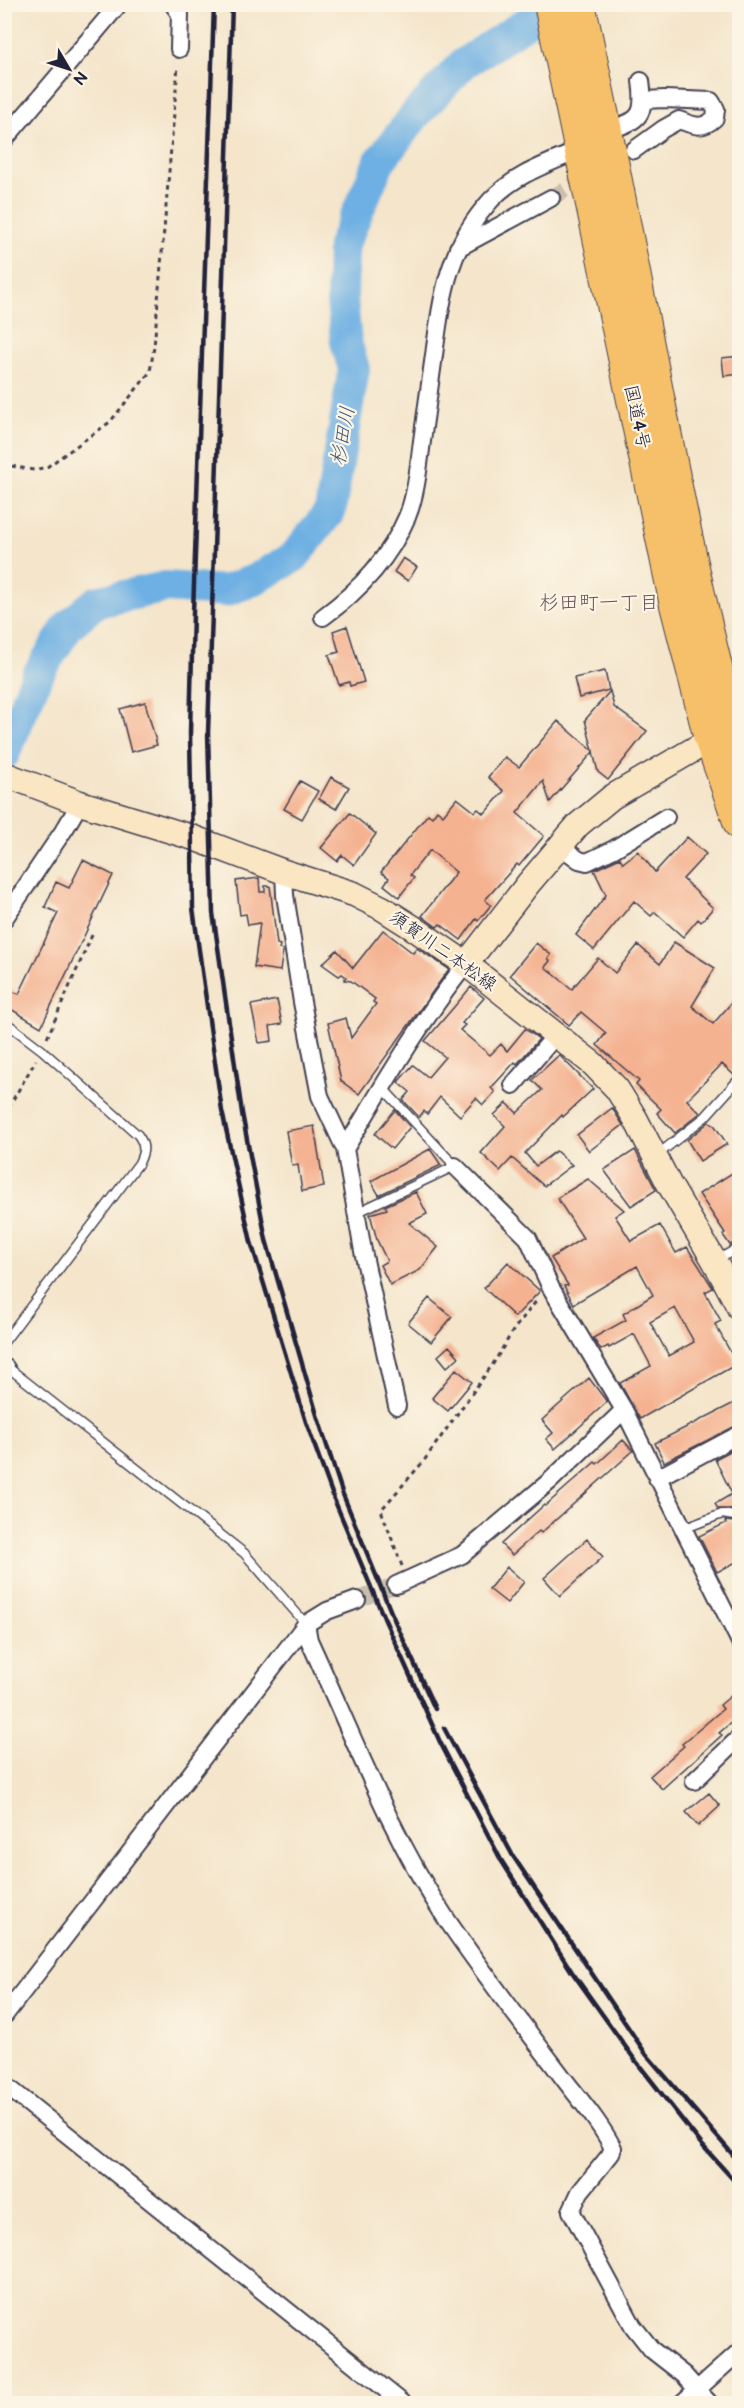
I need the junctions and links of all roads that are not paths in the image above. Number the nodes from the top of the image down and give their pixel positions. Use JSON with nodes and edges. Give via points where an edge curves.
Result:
{"nodes":[{"id":1,"x":119,"y":4,"type":"edge"},
{"id":2,"x":173,"y":4,"type":"edge"},
{"id":3,"x":550,"y":4,"type":"edge"},
{"id":4,"x":579,"y":4,"type":"edge"},
{"id":5,"x":179,"y":49,"type":"road end"},
{"id":6,"x":641,"y":81,"type":"dead end"},
{"id":7,"x":644,"y":100,"type":"junction"},
{"id":8,"x":592,"y":128,"type":"junction"},
{"id":9,"x":4,"y":140,"type":"edge"},
{"id":10,"x":634,"y":150,"type":"dead end"},
{"id":11,"x":551,"y":198,"type":"tunnel mouth"},
{"id":12,"x":458,"y":248,"type":"junction"},
{"id":13,"x":323,"y":617,"type":"dead end"},
{"id":14,"x":727,"y":730,"type":"edge"},
{"id":15,"x":740,"y":760,"type":"edge"},
{"id":16,"x":4,"y":774,"type":"edge"},
{"id":17,"x":75,"y":801,"type":"junction"},
{"id":18,"x":666,"y":817,"type":"dead end"},
{"id":19,"x":740,"y":824,"type":"edge"},
{"id":20,"x":560,"y":846,"type":"junction"},
{"id":21,"x":284,"y":872,"type":"junction"},
{"id":22,"x":4,"y":919,"type":"edge"},
{"id":23,"x":466,"y":964,"type":"junction"},
{"id":24,"x":4,"y":1021,"type":"edge"},
{"id":25,"x":556,"y":1035,"type":"junction"},
{"id":26,"x":740,"y":1078,"type":"edge"},
{"id":27,"x":513,"y":1085,"type":"dead end"},
{"id":28,"x":382,"y":1087,"type":"junction"},
{"id":29,"x":345,"y":1149,"type":"junction"},
{"id":30,"x":656,"y":1156,"type":"junction"},
{"id":31,"x":455,"y":1166,"type":"junction"},
{"id":32,"x":356,"y":1213,"type":"junction"},
{"id":33,"x":740,"y":1247,"type":"edge"},
{"id":34,"x":715,"y":1262,"type":"junction"},
{"id":35,"x":740,"y":1310,"type":"edge"},
{"id":36,"x":4,"y":1342,"type":"edge"},
{"id":37,"x":5,"y":1367,"type":"edge"},
{"id":38,"x":397,"y":1406,"type":"dead end"},
{"id":39,"x":624,"y":1410,"type":"junction"},
{"id":40,"x":740,"y":1434,"type":"edge"},
{"id":41,"x":657,"y":1478,"type":"junction"},
{"id":42,"x":740,"y":1512,"type":"edge"},
{"id":43,"x":682,"y":1529,"type":"junction"},
{"id":44,"x":402,"y":1582,"type":"tunnel mouth"},
{"id":45,"x":357,"y":1600,"type":"tunnel mouth"},
{"id":46,"x":306,"y":1624,"type":"junction"},
{"id":47,"x":740,"y":1642,"type":"edge"},
{"id":48,"x":740,"y":1737,"type":"edge"},
{"id":49,"x":694,"y":1781,"type":"dead end"},
{"id":50,"x":4,"y":2016,"type":"edge"},
{"id":51,"x":4,"y":2084,"type":"edge"},
{"id":52,"x":740,"y":2351,"type":"edge"},
{"id":53,"x":698,"y":2388,"type":"junction"},
{"id":54,"x":404,"y":2403,"type":"edge"},
{"id":55,"x":681,"y":2403,"type":"edge"},
{"id":56,"x":710,"y":2403,"type":"edge"}],
"edges":[{"from":1,"to":9,"type":"street"},
{"from":2,"to":5,"type":"street","via":[[180,14]]},
{"from":3,"to":8,"type":"highway","name":"国道4号"},
{"from":4,"to":8,"type":"highway","name":"国道4号"},
{"from":6,"to":7,"type":"street"},
{"from":7,"to":8,"type":"street","via":[[636,120]]},
{"from":7,"to":10,"type":"street","via":[[711,101],[716,109],[715,118],[707,125],[696,126],[679,120]]},
{"from":8,"to":12,"type":"street","via":[[492,199]]},
{"from":8,"to":14,"type":"highway","name":"国道4号","via":[[676,605]]},
{"from":11,"to":12,"type":"street"},
{"from":12,"to":13,"type":"street","via":[[442,294],[420,461],[408,516],[388,553],[365,581]]},
{"from":14,"to":15,"type":"highway","name":"国道4号"},
{"from":14,"to":19,"type":"highway","name":"国道4号"},
{"from":14,"to":20,"type":"main road","via":[[612,797]]},
{"from":16,"to":17,"type":"main road","name":"須賀川二本松線"},
{"from":17,"to":21,"type":"main road","name":"須賀川二本松線","via":[[210,843]]},
{"from":17,"to":22,"type":"street","via":[[66,827]]},
{"from":18,"to":20,"type":"street","via":[[587,862]]},
{"from":20,"to":23,"type":"main road"},
{"from":21,"to":23,"type":"main road","name":"須賀川二本松線","via":[[330,885],[382,908]]},
{"from":21,"to":29,"type":"street","via":[[320,1096]]},
{"from":23,"to":25,"type":"main road","name":"須賀川二本松線"},
{"from":23,"to":28,"type":"street"},
{"from":24,"to":36,"type":"lane","via":[[138,1135],[144,1151],[139,1163]]},
{"from":25,"to":27,"type":"street"},
{"from":25,"to":30,"type":"main road","name":"須賀川二本松線","via":[[617,1089]]},
{"from":26,"to":30,"type":"lane","via":[[705,1117]]},
{"from":28,"to":29,"type":"street"},
{"from":28,"to":31,"type":"lane"},
{"from":29,"to":32,"type":"street"},
{"from":30,"to":34,"type":"main road","name":"須賀川二本松線"},
{"from":31,"to":32,"type":"lane"},
{"from":31,"to":39,"type":"street","via":[[528,1238],[551,1288]]},
{"from":32,"to":38,"type":"street"},
{"from":33,"to":34,"type":"lane"},
{"from":34,"to":35,"type":"main road","name":"須賀川二本松線"},
{"from":37,"to":46,"type":"lane","via":[[244,1553]]},
{"from":39,"to":41,"type":"street"},
{"from":39,"to":44,"type":"street","via":[[550,1481],[462,1555]]},
{"from":40,"to":41,"type":"street"},
{"from":41,"to":43,"type":"street"},
{"from":42,"to":43,"type":"lane","via":[[722,1514]]},
{"from":43,"to":47,"type":"street"},
{"from":45,"to":46,"type":"street"},
{"from":46,"to":50,"type":"street"},
{"from":46,"to":53,"type":"street","via":[[309,1640],[374,1783],[445,1916],[518,2020],[605,2132],[613,2148],[610,2155],[580,2192],[571,2211],[633,2326],[652,2350]]},
{"from":48,"to":49,"type":"street"},
{"from":51,"to":54,"type":"street"},
{"from":52,"to":53,"type":"street"},
{"from":53,"to":55,"type":"street"},
{"from":53,"to":56,"type":"street"}]}
